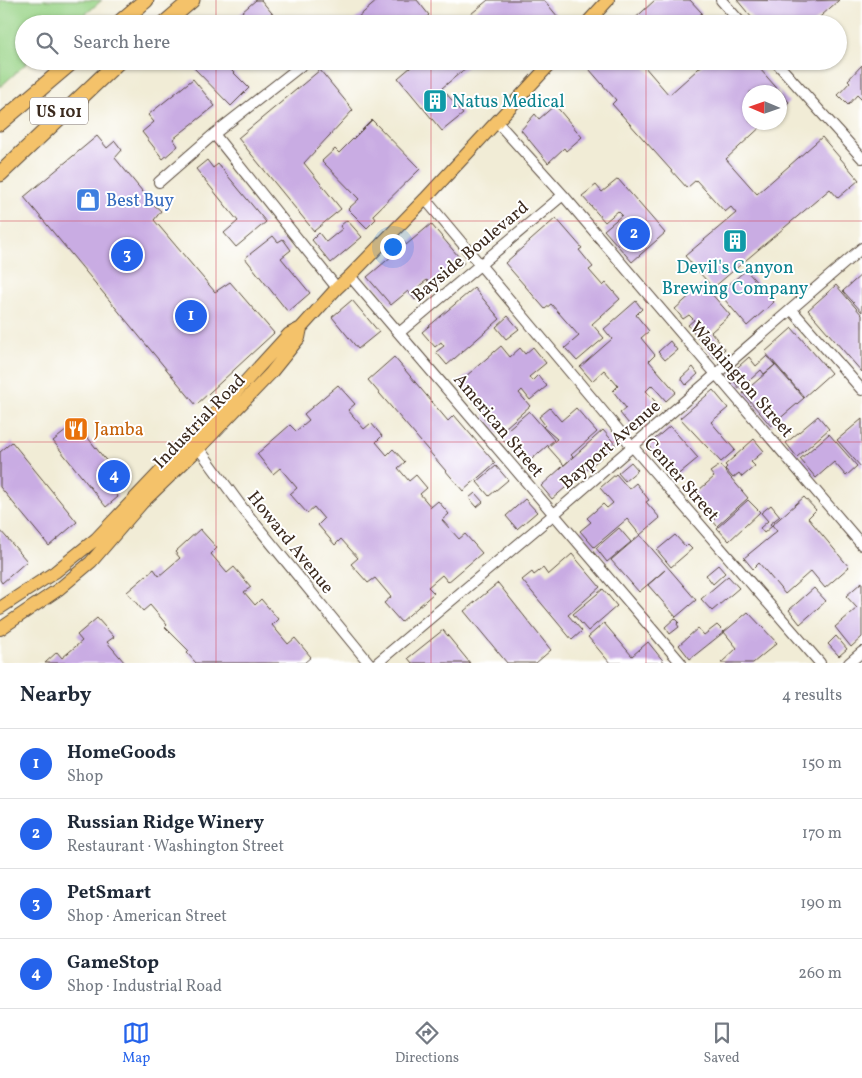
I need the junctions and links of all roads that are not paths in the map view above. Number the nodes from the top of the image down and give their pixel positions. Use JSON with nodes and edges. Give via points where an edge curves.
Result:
{"nodes":[{"id":1,"x":146,"y":0,"type":"edge"},
{"id":2,"x":192,"y":0,"type":"edge"},
{"id":3,"x":608,"y":0,"type":"edge"},
{"id":4,"x":721,"y":0,"type":"edge"},
{"id":5,"x":128,"y":15,"type":"edge"},
{"id":6,"x":174,"y":15,"type":"edge"},
{"id":7,"x":594,"y":15,"type":"edge"},
{"id":8,"x":734,"y":15,"type":"edge"},
{"id":9,"x":62,"y":70,"type":"edge"},
{"id":10,"x":108,"y":70,"type":"edge"},
{"id":11,"x":110,"y":70,"type":"edge"},
{"id":12,"x":295,"y":70,"type":"edge"},
{"id":13,"x":544,"y":70,"type":"edge"},
{"id":14,"x":783,"y":70,"type":"edge"},
{"id":15,"x":497,"y":122,"type":"junction"},
{"id":16,"x":0,"y":123,"type":"edge"},
{"id":17,"x":214,"y":134,"type":"junction"},
{"id":18,"x":862,"y":158,"type":"edge"},
{"id":19,"x":0,"y":161,"type":"edge"},
{"id":20,"x":0,"y":174,"type":"edge"},
{"id":21,"x":159,"y":182,"type":"dead end"},
{"id":22,"x":563,"y":195,"type":"junction"},
{"id":23,"x":424,"y":200,"type":"junction"},
{"id":24,"x":862,"y":248,"type":"edge"},
{"id":25,"x":479,"y":265,"type":"junction"},
{"id":26,"x":350,"y":276,"type":"junction"},
{"id":27,"x":337,"y":288,"type":"junction"},
{"id":28,"x":792,"y":310,"type":"junction"},
{"id":29,"x":399,"y":333,"type":"junction"},
{"id":30,"x":716,"y":374,"type":"junction"},
{"id":31,"x":862,"y":390,"type":"edge"},
{"id":32,"x":195,"y":444,"type":"junction"},
{"id":33,"x":632,"y":446,"type":"junction"},
{"id":34,"x":553,"y":515,"type":"junction"},
{"id":35,"x":862,"y":545,"type":"edge"},
{"id":36,"x":0,"y":608,"type":"edge"},
{"id":37,"x":0,"y":628,"type":"edge"},
{"id":38,"x":862,"y":652,"type":"edge"},
{"id":39,"x":368,"y":663,"type":"edge"},
{"id":40,"x":377,"y":663,"type":"edge"},
{"id":41,"x":681,"y":663,"type":"edge"},
{"id":42,"x":820,"y":663,"type":"edge"},
{"id":43,"x":849,"y":663,"type":"edge"}],
"edges":[{"from":1,"to":5,"type":"highway"},
{"from":2,"to":6,"type":"highway"},
{"from":3,"to":7,"type":"main road"},
{"from":4,"to":8,"type":"street"},
{"from":9,"to":16,"type":"highway","number":"US 101"},
{"from":10,"to":19,"type":"highway","number":"US 101"},
{"from":11,"to":20,"type":"highway"},
{"from":12,"to":17,"type":"street"},
{"from":13,"to":15,"type":"main road","name":"Industrial Road"},
{"from":14,"to":18,"type":"street"},
{"from":15,"to":22,"type":"street","name":"Washington Street"},
{"from":15,"to":23,"type":"main road","name":"Industrial Road"},
{"from":17,"to":21,"type":"street"},
{"from":17,"to":27,"type":"street"},
{"from":22,"to":25,"type":"street","name":"Bayside Boulevard"},
{"from":22,"to":30,"type":"street","name":"Washington Street"},
{"from":23,"to":25,"type":"street","name":"Center Street"},
{"from":23,"to":26,"type":"main road","name":"Industrial Road"},
{"from":24,"to":28,"type":"street","name":"Bayport Avenue"},
{"from":25,"to":29,"type":"street","name":"Bayside Boulevard"},
{"from":25,"to":33,"type":"street","name":"Center Street"},
{"from":26,"to":27,"type":"main road","name":"Industrial Road"},
{"from":26,"to":29,"type":"street","name":"American Street"},
{"from":27,"to":32,"type":"main road","name":"Industrial Road","via":[[302,328],[299,338],[270,374]]},
{"from":28,"to":30,"type":"street","name":"Bayport Avenue"},
{"from":28,"to":31,"type":"street"},
{"from":29,"to":34,"type":"street","name":"American Street"},
{"from":30,"to":33,"type":"street","name":"Bayport Avenue"},
{"from":30,"to":35,"type":"street","name":"Washington Street"},
{"from":32,"to":36,"type":"main road","name":"Industrial Road","via":[[96,538],[55,572]]},
{"from":32,"to":37,"type":"main road","name":"Industrial Road","via":[[91,562],[59,589]]},
{"from":32,"to":39,"type":"street","name":"Howard Avenue"},
{"from":33,"to":34,"type":"street","name":"Bayport Avenue"},
{"from":33,"to":42,"type":"street","name":"Center Street"},
{"from":34,"to":40,"type":"street","name":"Bayport Avenue"},
{"from":34,"to":41,"type":"street","name":"American Street"},
{"from":38,"to":43,"type":"street"}]}
